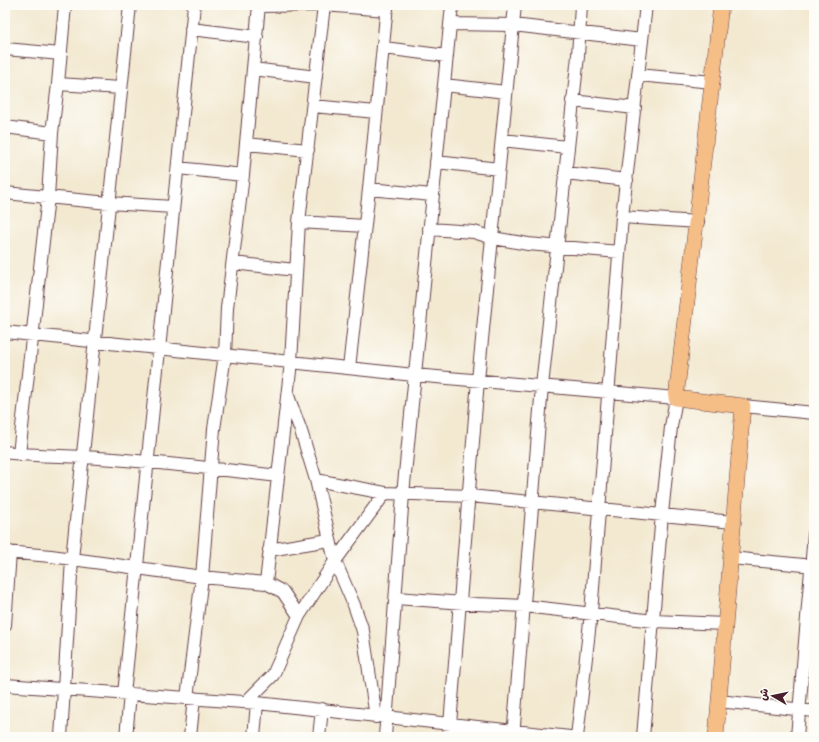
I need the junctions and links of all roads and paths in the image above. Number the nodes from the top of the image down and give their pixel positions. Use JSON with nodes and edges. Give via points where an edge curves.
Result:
{"nodes":[{"id":1,"x":65,"y":5,"type":"edge"},
{"id":2,"x":130,"y":5,"type":"edge"},
{"id":3,"x":193,"y":5,"type":"edge"},
{"id":4,"x":259,"y":5,"type":"edge"},
{"id":5,"x":324,"y":5,"type":"edge"},
{"id":6,"x":452,"y":5,"type":"edge"},
{"id":7,"x":515,"y":5,"type":"edge"},
{"id":8,"x":581,"y":5,"type":"edge"},
{"id":9,"x":646,"y":5,"type":"edge"},
{"id":10,"x":721,"y":5,"type":"edge"},
{"id":11,"x":387,"y":7,"type":"edge"},
{"id":12,"x":450,"y":24,"type":"junction"},
{"id":13,"x":513,"y":25,"type":"junction"},
{"id":14,"x":191,"y":29,"type":"junction"},
{"id":15,"x":579,"y":32,"type":"junction"},
{"id":16,"x":257,"y":36,"type":"junction"},
{"id":17,"x":642,"y":40,"type":"junction"},
{"id":18,"x":384,"y":48,"type":"junction"},
{"id":19,"x":5,"y":49,"type":"edge"},
{"id":20,"x":61,"y":54,"type":"junction"},
{"id":21,"x":447,"y":56,"type":"junction"},
{"id":22,"x":253,"y":69,"type":"junction"},
{"id":23,"x":638,"y":75,"type":"junction"},
{"id":24,"x":316,"y":78,"type":"junction"},
{"id":25,"x":713,"y":82,"type":"junction"},
{"id":26,"x":58,"y":84,"type":"junction"},
{"id":27,"x":444,"y":85,"type":"junction"},
{"id":28,"x":121,"y":88,"type":"junction"},
{"id":29,"x":506,"y":92,"type":"junction"},
{"id":30,"x":572,"y":102,"type":"junction"},
{"id":31,"x":313,"y":106,"type":"junction"},
{"id":32,"x":635,"y":108,"type":"junction"},
{"id":33,"x":376,"y":112,"type":"junction"},
{"id":34,"x":5,"y":127,"type":"edge"},
{"id":35,"x":52,"y":133,"type":"junction"},
{"id":36,"x":502,"y":140,"type":"junction"},
{"id":37,"x":246,"y":144,"type":"junction"},
{"id":38,"x":567,"y":148,"type":"junction"},
{"id":39,"x":308,"y":150,"type":"junction"},
{"id":40,"x":436,"y":162,"type":"junction"},
{"id":41,"x":178,"y":168,"type":"junction"},
{"id":42,"x":499,"y":169,"type":"junction"},
{"id":43,"x":565,"y":173,"type":"junction"},
{"id":44,"x":243,"y":175,"type":"junction"},
{"id":45,"x":627,"y":180,"type":"junction"},
{"id":46,"x":369,"y":189,"type":"junction"},
{"id":47,"x":5,"y":193,"type":"edge"},
{"id":48,"x":432,"y":195,"type":"junction"},
{"id":49,"x":48,"y":197,"type":"junction"},
{"id":50,"x":109,"y":203,"type":"junction"},
{"id":51,"x":174,"y":207,"type":"junction"},
{"id":52,"x":622,"y":217,"type":"junction"},
{"id":53,"x":299,"y":222,"type":"junction"},
{"id":54,"x":698,"y":222,"type":"junction"},
{"id":55,"x":365,"y":226,"type":"junction"},
{"id":56,"x":429,"y":230,"type":"junction"},
{"id":57,"x":493,"y":238,"type":"junction"},
{"id":58,"x":557,"y":247,"type":"junction"},
{"id":59,"x":619,"y":252,"type":"junction"},
{"id":60,"x":233,"y":262,"type":"junction"},
{"id":61,"x":296,"y":270,"type":"junction"},
{"id":62,"x":5,"y":332,"type":"edge"},
{"id":63,"x":32,"y":335,"type":"junction"},
{"id":64,"x":94,"y":341,"type":"junction"},
{"id":65,"x":159,"y":348,"type":"junction"},
{"id":66,"x":224,"y":355,"type":"junction"},
{"id":67,"x":290,"y":362,"type":"junction"},
{"id":68,"x":349,"y":368,"type":"junction"},
{"id":69,"x":414,"y":375,"type":"junction"},
{"id":70,"x":478,"y":380,"type":"junction"},
{"id":71,"x":542,"y":386,"type":"junction"},
{"id":72,"x":608,"y":392,"type":"junction"},
{"id":73,"x":288,"y":395,"type":"junction"},
{"id":74,"x":676,"y":398,"type":"junction"},
{"id":75,"x":744,"y":406,"type":"junction"},
{"id":76,"x":814,"y":414,"type":"edge"},
{"id":77,"x":5,"y":452,"type":"edge"},
{"id":78,"x":19,"y":454,"type":"junction"},
{"id":79,"x":82,"y":456,"type":"junction"},
{"id":80,"x":146,"y":461,"type":"junction"},
{"id":81,"x":211,"y":468,"type":"junction"},
{"id":82,"x":278,"y":476,"type":"junction"},
{"id":83,"x":316,"y":480,"type":"junction"},
{"id":84,"x":385,"y":493,"type":"junction"},
{"id":85,"x":402,"y":494,"type":"junction"},
{"id":86,"x":470,"y":496,"type":"junction"},
{"id":87,"x":533,"y":502,"type":"junction"},
{"id":88,"x":599,"y":509,"type":"junction"},
{"id":89,"x":662,"y":514,"type":"junction"},
{"id":90,"x":733,"y":522,"type":"junction"},
{"id":91,"x":814,"y":534,"type":"edge"},
{"id":92,"x":814,"y":538,"type":"edge"},
{"id":93,"x":329,"y":540,"type":"junction"},
{"id":94,"x":269,"y":550,"type":"junction"},
{"id":95,"x":8,"y":552,"type":"edge"},
{"id":96,"x":72,"y":558,"type":"junction"},
{"id":97,"x":731,"y":558,"type":"junction"},
{"id":98,"x":335,"y":561,"type":"junction"},
{"id":99,"x":813,"y":566,"type":"edge"},
{"id":100,"x":136,"y":569,"type":"junction"},
{"id":101,"x":202,"y":577,"type":"junction"},
{"id":102,"x":266,"y":583,"type":"junction"},
{"id":103,"x":396,"y":598,"type":"junction"},
{"id":104,"x":458,"y":603,"type":"junction"},
{"id":105,"x":524,"y":606,"type":"junction"},
{"id":106,"x":811,"y":608,"type":"edge"},
{"id":107,"x":591,"y":614,"type":"junction"},
{"id":108,"x":299,"y":616,"type":"junction"},
{"id":109,"x":654,"y":621,"type":"junction"},
{"id":110,"x":725,"y":624,"type":"junction"},
{"id":111,"x":5,"y":625,"type":"edge"},
{"id":112,"x":5,"y":685,"type":"edge"},
{"id":113,"x":65,"y":690,"type":"junction"},
{"id":114,"x":127,"y":694,"type":"junction"},
{"id":115,"x":190,"y":698,"type":"junction"},
{"id":116,"x":718,"y":701,"type":"junction"},
{"id":117,"x":252,"y":702,"type":"junction"},
{"id":118,"x":322,"y":709,"type":"junction"},
{"id":119,"x":800,"y":709,"type":"junction"},
{"id":120,"x":814,"y":711,"type":"edge"},
{"id":121,"x":381,"y":718,"type":"junction"},
{"id":122,"x":450,"y":724,"type":"junction"},
{"id":123,"x":513,"y":734,"type":"edge"},
{"id":124,"x":61,"y":737,"type":"edge"},
{"id":125,"x":126,"y":737,"type":"edge"},
{"id":126,"x":190,"y":737,"type":"edge"},
{"id":127,"x":254,"y":737,"type":"edge"},
{"id":128,"x":319,"y":737,"type":"edge"},
{"id":129,"x":385,"y":737,"type":"edge"},
{"id":130,"x":449,"y":737,"type":"edge"},
{"id":131,"x":570,"y":737,"type":"edge"},
{"id":132,"x":577,"y":737,"type":"edge"},
{"id":133,"x":643,"y":737,"type":"edge"},
{"id":134,"x":716,"y":737,"type":"edge"},
{"id":135,"x":797,"y":737,"type":"edge"}],
"edges":[{"from":1,"to":20,"type":"street"},
{"from":2,"to":28,"type":"street"},
{"from":3,"to":14,"type":"street"},
{"from":4,"to":5,"type":"street"},
{"from":4,"to":16,"type":"street"},
{"from":5,"to":11,"type":"street"},
{"from":5,"to":24,"type":"street"},
{"from":6,"to":12,"type":"street"},
{"from":7,"to":13,"type":"street"},
{"from":8,"to":15,"type":"street"},
{"from":9,"to":17,"type":"street"},
{"from":10,"to":25,"type":"main road"},
{"from":11,"to":18,"type":"street"},
{"from":12,"to":13,"type":"street"},
{"from":12,"to":21,"type":"street"},
{"from":13,"to":15,"type":"street"},
{"from":13,"to":29,"type":"street"},
{"from":14,"to":16,"type":"street"},
{"from":14,"to":41,"type":"street"},
{"from":15,"to":17,"type":"street"},
{"from":15,"to":30,"type":"street"},
{"from":16,"to":22,"type":"street"},
{"from":17,"to":23,"type":"street"},
{"from":18,"to":21,"type":"street"},
{"from":18,"to":33,"type":"street"},
{"from":19,"to":20,"type":"street"},
{"from":20,"to":26,"type":"street"},
{"from":21,"to":27,"type":"street"},
{"from":22,"to":24,"type":"street"},
{"from":22,"to":37,"type":"street"},
{"from":23,"to":25,"type":"street"},
{"from":23,"to":32,"type":"street"},
{"from":24,"to":31,"type":"street"},
{"from":25,"to":54,"type":"main road"},
{"from":26,"to":28,"type":"street"},
{"from":26,"to":35,"type":"street"},
{"from":27,"to":29,"type":"street"},
{"from":27,"to":40,"type":"street"},
{"from":28,"to":50,"type":"street"},
{"from":29,"to":36,"type":"street"},
{"from":30,"to":32,"type":"street"},
{"from":30,"to":38,"type":"street"},
{"from":31,"to":33,"type":"street"},
{"from":31,"to":39,"type":"street"},
{"from":32,"to":45,"type":"street"},
{"from":33,"to":46,"type":"street"},
{"from":34,"to":35,"type":"street"},
{"from":35,"to":49,"type":"street"},
{"from":36,"to":38,"type":"street"},
{"from":36,"to":42,"type":"street"},
{"from":37,"to":39,"type":"street"},
{"from":37,"to":44,"type":"street"},
{"from":38,"to":43,"type":"street"},
{"from":39,"to":53,"type":"street"},
{"from":40,"to":42,"type":"street"},
{"from":40,"to":48,"type":"street"},
{"from":41,"to":44,"type":"street"},
{"from":41,"to":51,"type":"street"},
{"from":42,"to":57,"type":"street"},
{"from":43,"to":45,"type":"street"},
{"from":43,"to":58,"type":"street"},
{"from":44,"to":60,"type":"street"},
{"from":45,"to":52,"type":"street"},
{"from":46,"to":48,"type":"street"},
{"from":46,"to":55,"type":"street"},
{"from":47,"to":49,"type":"street"},
{"from":48,"to":56,"type":"street"},
{"from":49,"to":50,"type":"street"},
{"from":49,"to":63,"type":"street"},
{"from":50,"to":51,"type":"street"},
{"from":50,"to":64,"type":"street"},
{"from":51,"to":65,"type":"street"},
{"from":52,"to":54,"type":"street"},
{"from":52,"to":59,"type":"street"},
{"from":53,"to":55,"type":"street"},
{"from":53,"to":61,"type":"street"},
{"from":54,"to":74,"type":"main road"},
{"from":55,"to":68,"type":"street"},
{"from":56,"to":57,"type":"street","via":[[474,232]]},
{"from":56,"to":69,"type":"street"},
{"from":57,"to":58,"type":"street"},
{"from":57,"to":70,"type":"street"},
{"from":58,"to":59,"type":"street"},
{"from":58,"to":71,"type":"street"},
{"from":59,"to":72,"type":"street"},
{"from":60,"to":61,"type":"street"},
{"from":60,"to":66,"type":"street"},
{"from":61,"to":67,"type":"street"},
{"from":62,"to":63,"type":"street"},
{"from":63,"to":64,"type":"street"},
{"from":63,"to":78,"type":"street"},
{"from":64,"to":65,"type":"street"},
{"from":64,"to":79,"type":"street"},
{"from":65,"to":66,"type":"street"},
{"from":65,"to":80,"type":"street"},
{"from":66,"to":67,"type":"street"},
{"from":66,"to":81,"type":"street"},
{"from":67,"to":68,"type":"street"},
{"from":67,"to":73,"type":"street"},
{"from":68,"to":69,"type":"street"},
{"from":69,"to":70,"type":"street"},
{"from":69,"to":85,"type":"street"},
{"from":70,"to":71,"type":"street"},
{"from":70,"to":86,"type":"street"},
{"from":71,"to":72,"type":"street"},
{"from":71,"to":87,"type":"street"},
{"from":72,"to":74,"type":"street"},
{"from":72,"to":88,"type":"street"},
{"from":73,"to":82,"type":"street"},
{"from":73,"to":83,"type":"street"},
{"from":74,"to":75,"type":"main road"},
{"from":74,"to":89,"type":"street"},
{"from":75,"to":76,"type":"street"},
{"from":75,"to":90,"type":"main road"},
{"from":77,"to":78,"type":"street"},
{"from":78,"to":79,"type":"street","via":[[42,457]]},
{"from":79,"to":80,"type":"street"},
{"from":79,"to":96,"type":"street"},
{"from":80,"to":81,"type":"street"},
{"from":80,"to":100,"type":"street"},
{"from":81,"to":82,"type":"street"},
{"from":81,"to":101,"type":"street"},
{"from":82,"to":94,"type":"street"},
{"from":83,"to":84,"type":"street"},
{"from":83,"to":93,"type":"street"},
{"from":84,"to":85,"type":"street"},
{"from":84,"to":98,"type":"street"},
{"from":85,"to":86,"type":"street"},
{"from":85,"to":103,"type":"street"},
{"from":86,"to":87,"type":"street"},
{"from":86,"to":104,"type":"street"},
{"from":87,"to":88,"type":"street"},
{"from":87,"to":105,"type":"street"},
{"from":88,"to":89,"type":"street"},
{"from":88,"to":107,"type":"street"},
{"from":89,"to":90,"type":"street"},
{"from":89,"to":109,"type":"street"},
{"from":90,"to":97,"type":"main road"},
{"from":91,"to":92,"type":"street"},
{"from":92,"to":99,"type":"street"},
{"from":93,"to":94,"type":"street"},
{"from":93,"to":98,"type":"street"},
{"from":94,"to":102,"type":"street"},
{"from":95,"to":96,"type":"street"},
{"from":95,"to":111,"type":"street"},
{"from":96,"to":100,"type":"street"},
{"from":96,"to":113,"type":"street"},
{"from":97,"to":99,"type":"street"},
{"from":97,"to":110,"type":"main road"},
{"from":98,"to":108,"type":"street"},
{"from":98,"to":121,"type":"street","via":[[363,631]]},
{"from":99,"to":106,"type":"street"},
{"from":100,"to":101,"type":"street"},
{"from":100,"to":114,"type":"street"},
{"from":101,"to":102,"type":"street"},
{"from":101,"to":115,"type":"street"},
{"from":102,"to":108,"type":"street","via":[[283,592]]},
{"from":103,"to":104,"type":"street"},
{"from":103,"to":121,"type":"street"},
{"from":104,"to":105,"type":"street"},
{"from":104,"to":122,"type":"street"},
{"from":105,"to":107,"type":"street"},
{"from":105,"to":123,"type":"street"},
{"from":106,"to":119,"type":"street"},
{"from":107,"to":109,"type":"street"},
{"from":107,"to":132,"type":"street"},
{"from":108,"to":117,"type":"street","via":[[273,675]]},
{"from":109,"to":110,"type":"street"},
{"from":109,"to":133,"type":"street"},
{"from":110,"to":116,"type":"main road"},
{"from":112,"to":113,"type":"street"},
{"from":113,"to":114,"type":"street"},
{"from":113,"to":124,"type":"street"},
{"from":114,"to":115,"type":"street"},
{"from":114,"to":125,"type":"street"},
{"from":115,"to":117,"type":"street"},
{"from":115,"to":126,"type":"street"},
{"from":116,"to":119,"type":"street"},
{"from":116,"to":134,"type":"main road"},
{"from":117,"to":118,"type":"street"},
{"from":117,"to":127,"type":"street"},
{"from":118,"to":121,"type":"street"},
{"from":118,"to":128,"type":"street"},
{"from":119,"to":120,"type":"street"},
{"from":119,"to":135,"type":"street"},
{"from":121,"to":122,"type":"street"},
{"from":121,"to":129,"type":"street"},
{"from":122,"to":123,"type":"street"},
{"from":122,"to":130,"type":"street"},
{"from":123,"to":131,"type":"street"}]}
